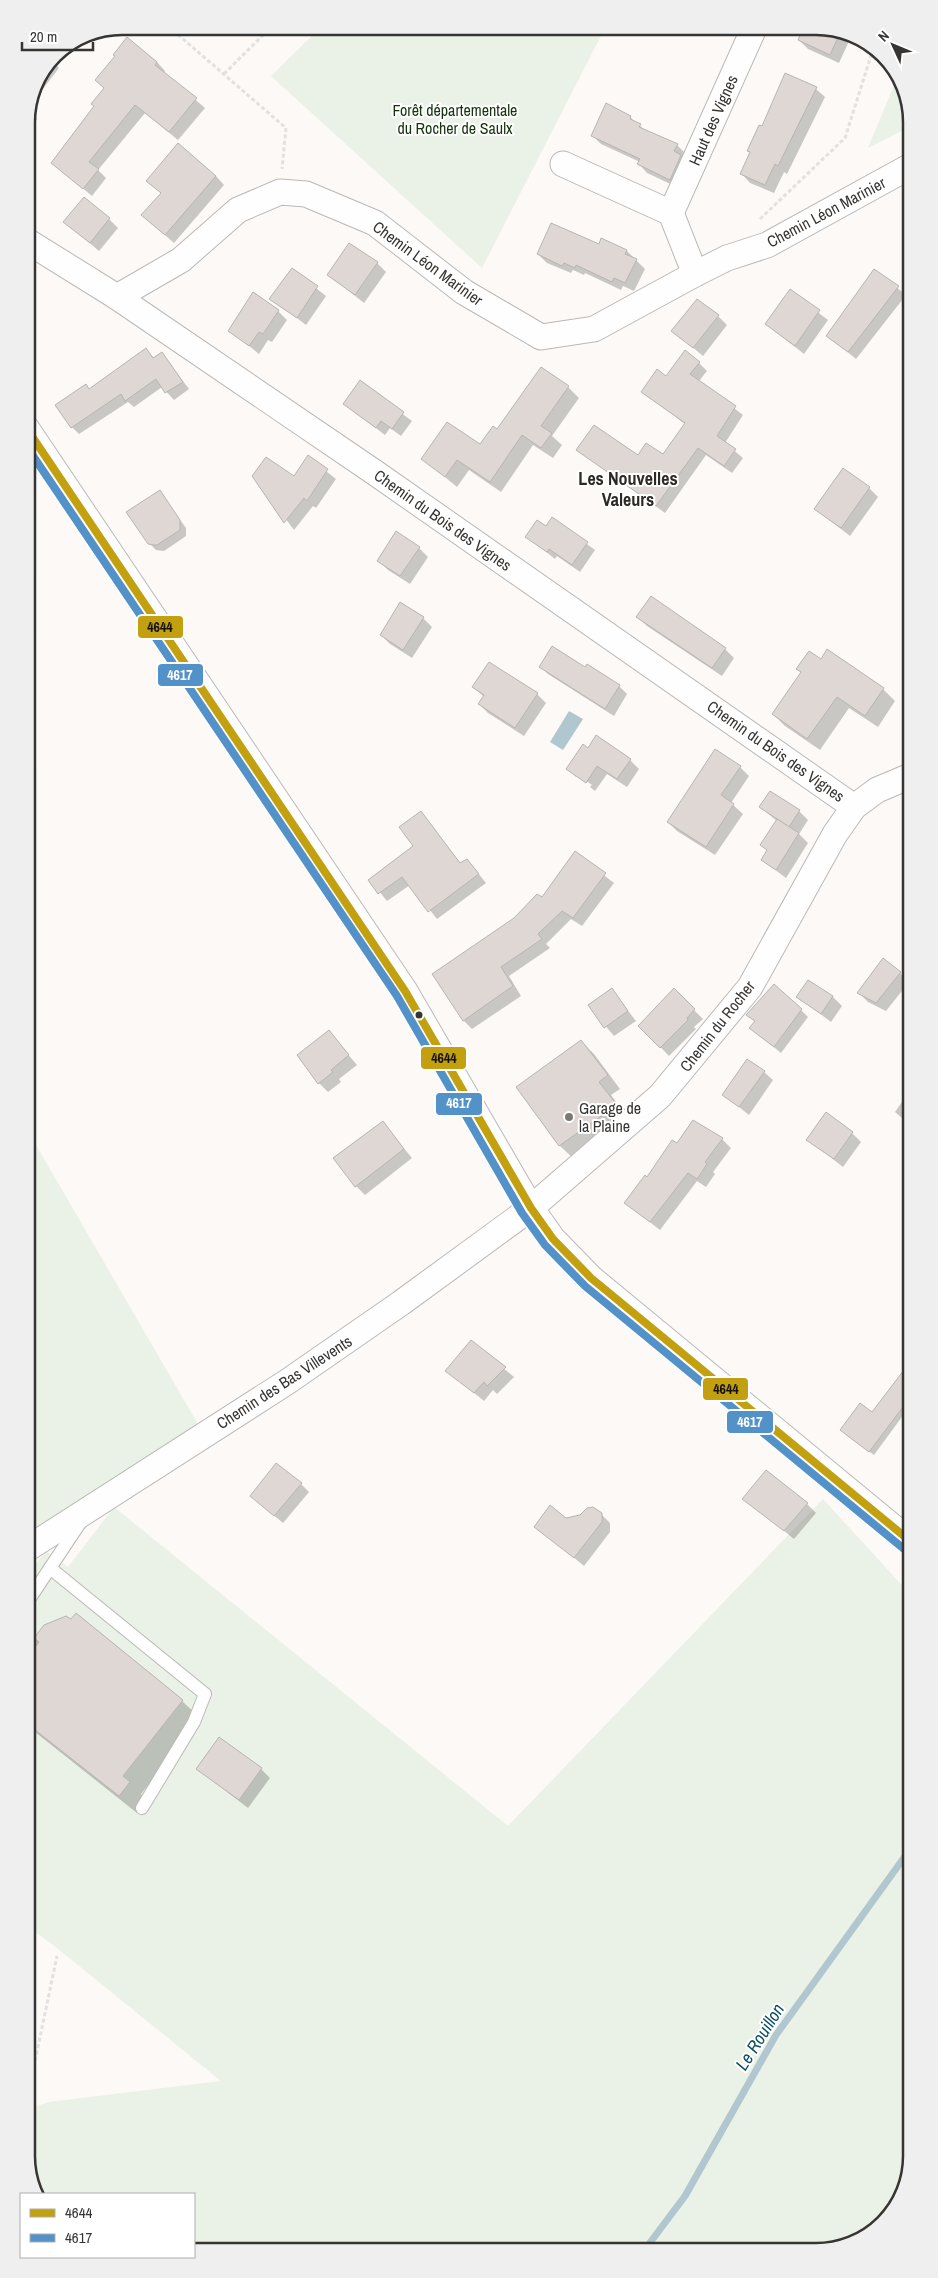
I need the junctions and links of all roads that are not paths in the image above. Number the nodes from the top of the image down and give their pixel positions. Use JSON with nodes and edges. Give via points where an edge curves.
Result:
{"nodes":[{"id":1,"x":751,"y":35,"type":"edge"},
{"id":2,"x":563,"y":164,"type":"dead end"},
{"id":3,"x":903,"y":170,"type":"edge"},
{"id":4,"x":671,"y":213,"type":"junction"},
{"id":5,"x":35,"y":246,"type":"edge"},
{"id":6,"x":695,"y":274,"type":"junction"},
{"id":7,"x":117,"y":297,"type":"junction"},
{"id":8,"x":35,"y":441,"type":"edge"},
{"id":9,"x":903,"y":779,"type":"edge"},
{"id":10,"x":854,"y":807,"type":"junction"},
{"id":11,"x":531,"y":1208,"type":"junction"},
{"id":12,"x":89,"y":1508,"type":"junction"},
{"id":13,"x":903,"y":1535,"type":"edge"},
{"id":14,"x":35,"y":1544,"type":"edge"},
{"id":15,"x":50,"y":1568,"type":"junction"},
{"id":16,"x":35,"y":1590,"type":"edge"},
{"id":17,"x":142,"y":1808,"type":"dead end"}],
"edges":[{"from":1,"to":4,"type":"street","name":"Haut des Vignes"},
{"from":2,"to":4,"type":"street"},
{"from":3,"to":6,"type":"street","name":"Chemin Léon Marinier","via":[[767,245],[727,258]]},
{"from":4,"to":6,"type":"street"},
{"from":5,"to":7,"type":"street","name":"Chemin du Bois des Vignes"},
{"from":6,"to":7,"type":"street","name":"Chemin Léon Marinier","via":[[594,330],[540,336],[464,292],[375,222],[306,194],[280,192],[238,210],[180,260]]},
{"from":7,"to":10,"type":"street","name":"Chemin du Bois des Vignes","via":[[391,483]]},
{"from":8,"to":11,"type":"street","via":[[405,991]]},
{"from":9,"to":10,"type":"street","name":"Chemin du Rocher","via":[[877,790]]},
{"from":10,"to":11,"type":"street","name":"Chemin du Rocher","via":[[835,834],[750,987],[660,1096]]},
{"from":11,"to":12,"type":"street","name":"Chemin des Bas Villevents","via":[[287,1382]]},
{"from":11,"to":13,"type":"street","via":[[553,1239],[591,1278]]},
{"from":12,"to":14,"type":"street","name":"Chemin des Bas Villevents"},
{"from":12,"to":15,"type":"lane"},
{"from":15,"to":16,"type":"lane"},
{"from":15,"to":17,"type":"lane","via":[[205,1694],[194,1722]]}]}
